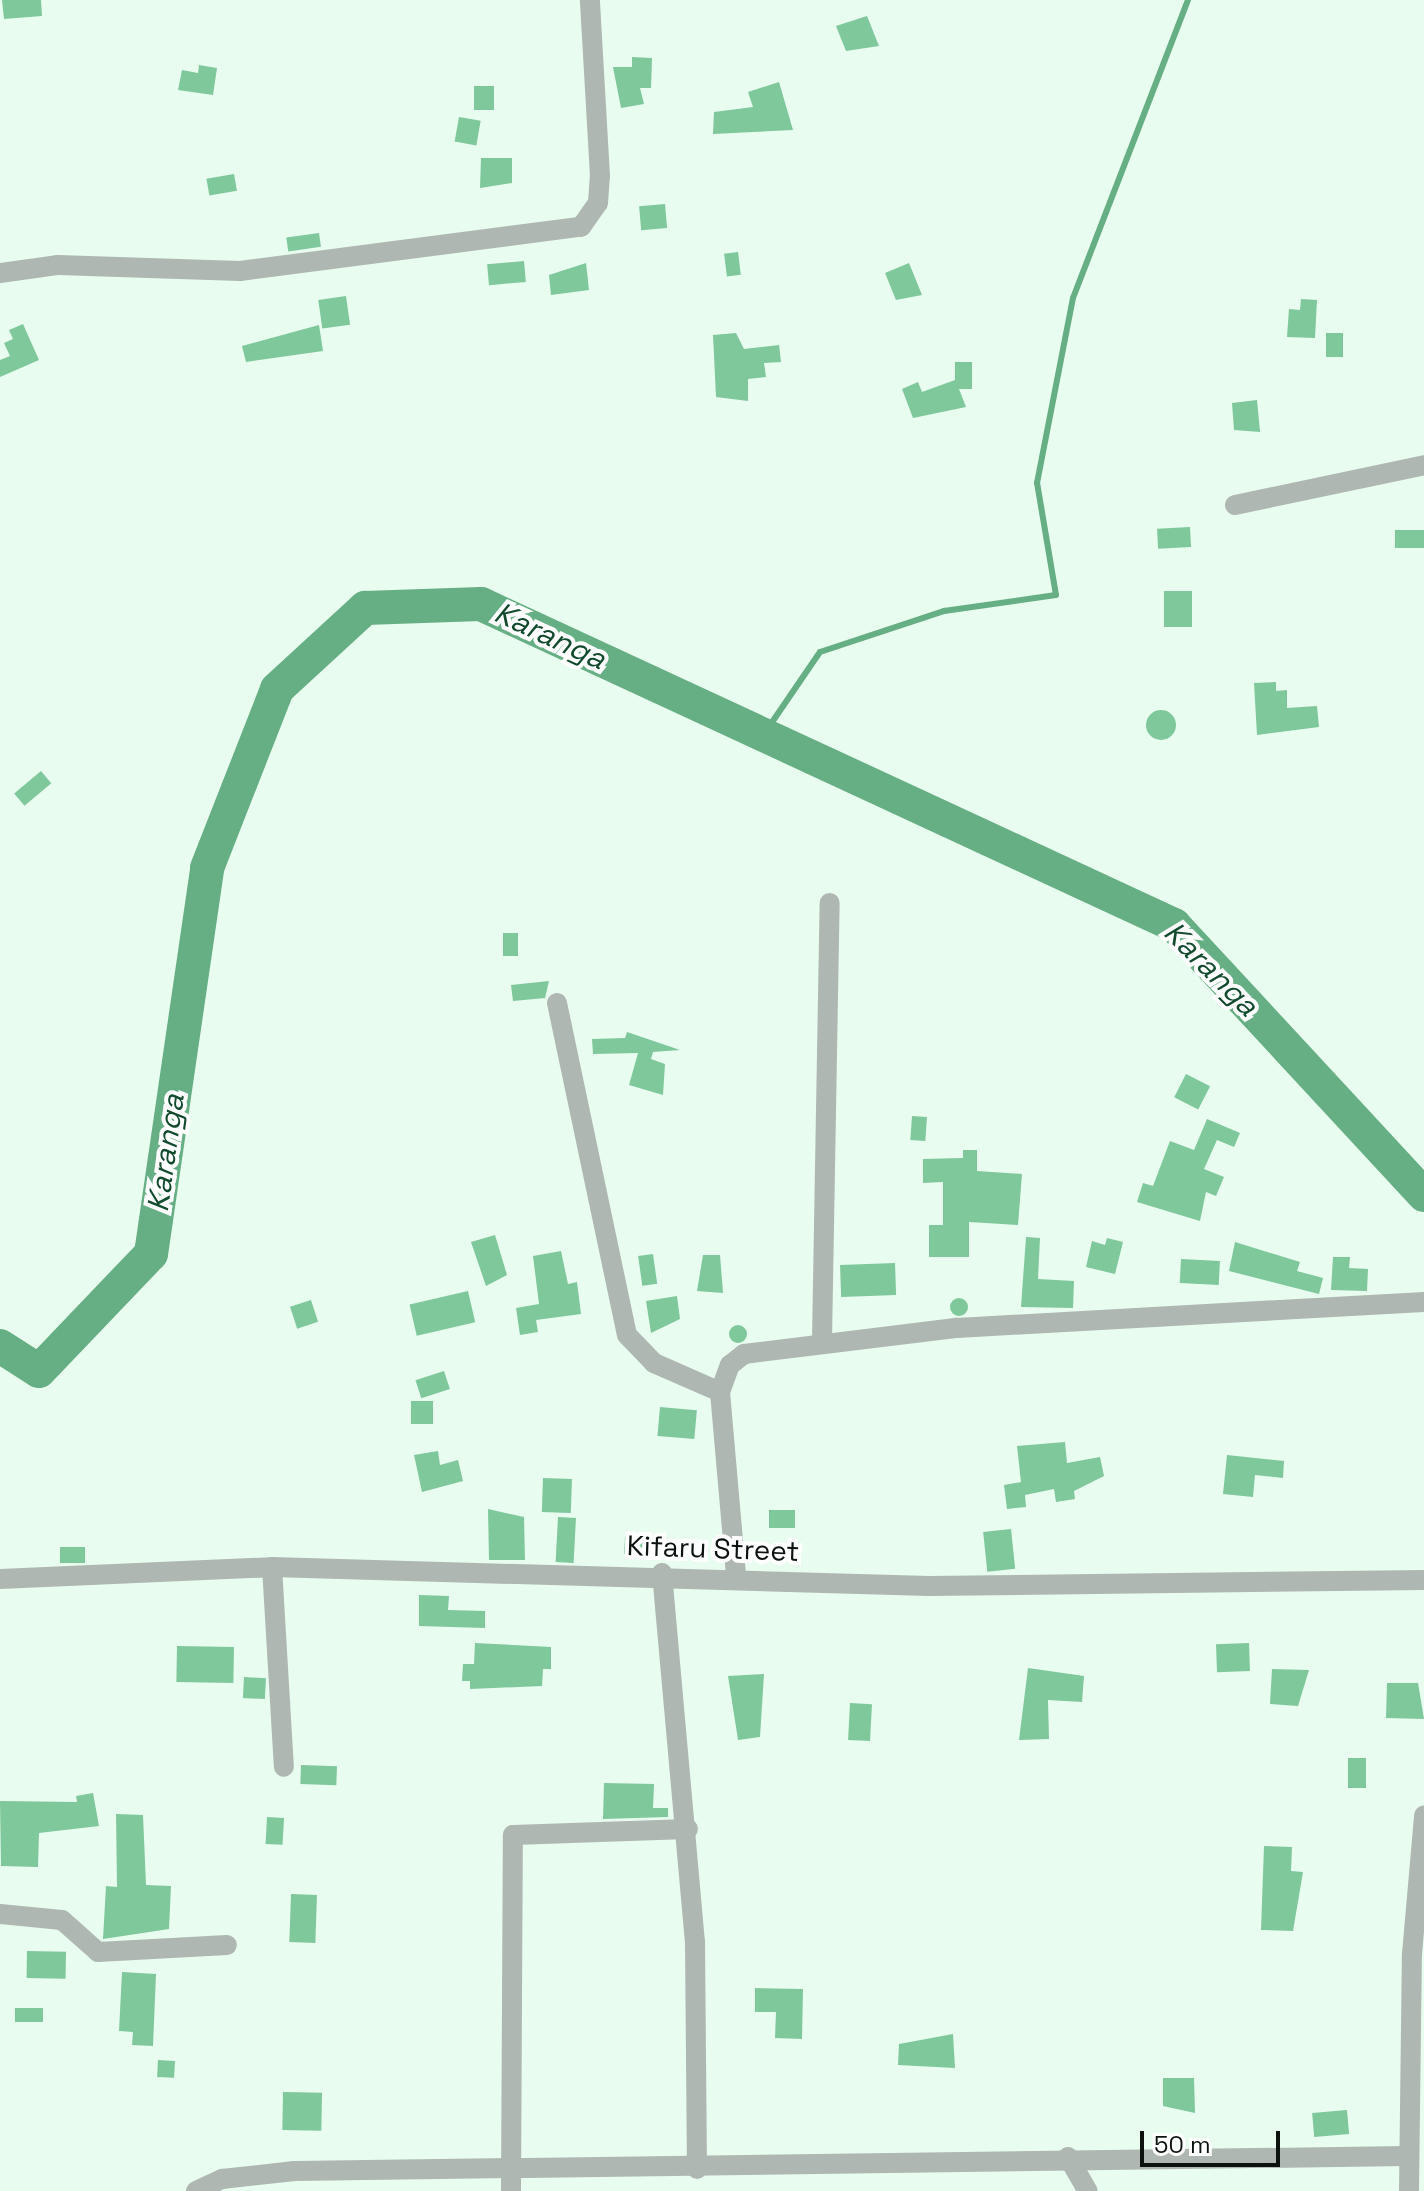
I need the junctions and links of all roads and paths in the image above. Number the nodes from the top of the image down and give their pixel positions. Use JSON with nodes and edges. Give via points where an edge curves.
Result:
{"nodes":[{"id":1,"x":590,"y":0,"type":"edge"},
{"id":2,"x":0,"y":273,"type":"edge"},
{"id":3,"x":1424,"y":465,"type":"edge"},
{"id":4,"x":1235,"y":505,"type":"dead end"},
{"id":5,"x":830,"y":903,"type":"dead end"},
{"id":6,"x":557,"y":1003,"type":"dead end"},
{"id":7,"x":1424,"y":1302,"type":"edge"},
{"id":8,"x":822,"y":1340,"type":"junction"},
{"id":9,"x":720,"y":1392,"type":"junction"},
{"id":10,"x":272,"y":1567,"type":"junction"},
{"id":11,"x":662,"y":1573,"type":"junction"},
{"id":12,"x":736,"y":1575,"type":"junction"},
{"id":13,"x":0,"y":1579,"type":"edge"},
{"id":14,"x":1424,"y":1580,"type":"edge"},
{"id":15,"x":284,"y":1767,"type":"dead end"},
{"id":16,"x":1424,"y":1816,"type":"edge"},
{"id":17,"x":688,"y":1829,"type":"junction"},
{"id":18,"x":0,"y":1914,"type":"edge"},
{"id":19,"x":227,"y":1945,"type":"dead end"},
{"id":20,"x":1406,"y":2156,"type":"junction"},
{"id":21,"x":1068,"y":2157,"type":"junction"},
{"id":22,"x":697,"y":2169,"type":"junction"},
{"id":23,"x":509,"y":2181,"type":"edge"},
{"id":24,"x":196,"y":2191,"type":"edge"},
{"id":25,"x":1088,"y":2191,"type":"edge"},
{"id":26,"x":1409,"y":2191,"type":"edge"}],
"edges":[{"from":1,"to":2,"type":"street","via":[[600,176],[598,203],[581,227],[240,271],[58,265]]},
{"from":3,"to":4,"type":"street"},
{"from":5,"to":8,"type":"street"},
{"from":6,"to":9,"type":"street","via":[[627,1335],[654,1363]]},
{"from":7,"to":8,"type":"street","via":[[1179,1311]]},
{"from":8,"to":9,"type":"street","via":[[744,1354],[730,1365]]},
{"from":9,"to":12,"type":"street"},
{"from":10,"to":11,"type":"street","name":"Kifaru Street"},
{"from":10,"to":13,"type":"street","name":"Kifaru Street"},
{"from":10,"to":15,"type":"street"},
{"from":11,"to":12,"type":"street","name":"Kifaru Street"},
{"from":11,"to":17,"type":"street"},
{"from":12,"to":14,"type":"street","name":"Kifaru Street","via":[[929,1586]]},
{"from":16,"to":20,"type":"street"},
{"from":17,"to":22,"type":"street"},
{"from":17,"to":23,"type":"street","via":[[513,1835]]},
{"from":18,"to":19,"type":"street","via":[[62,1920],[98,1952]]},
{"from":20,"to":21,"type":"street"},
{"from":20,"to":26,"type":"street"},
{"from":21,"to":22,"type":"street","via":[[979,2166]]},
{"from":21,"to":25,"type":"street"},
{"from":22,"to":23,"type":"street"},
{"from":23,"to":24,"type":"street","via":[[295,2171],[222,2179]]}]}
